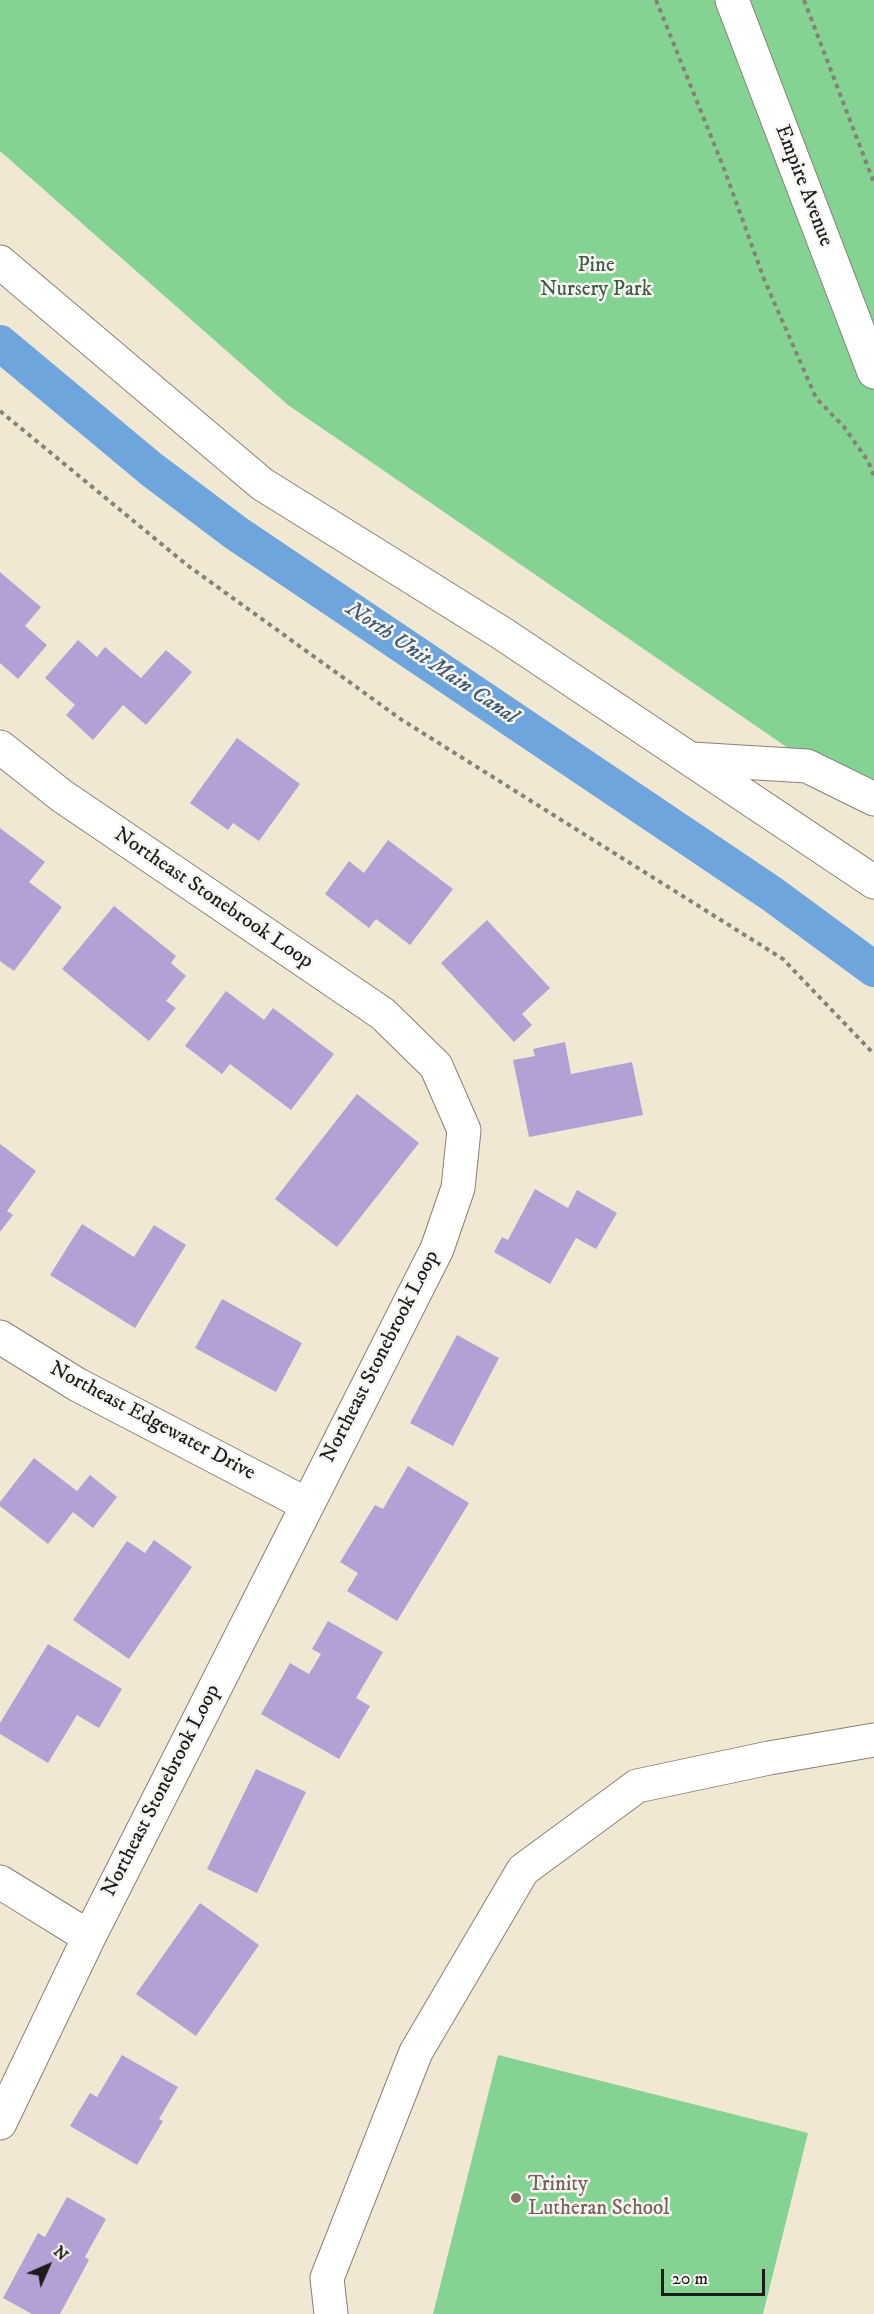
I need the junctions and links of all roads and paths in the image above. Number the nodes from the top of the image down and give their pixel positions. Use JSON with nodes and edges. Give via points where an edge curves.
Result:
{"nodes":[{"id":1,"x":656,"y":0,"type":"edge"},
{"id":2,"x":732,"y":0,"type":"edge"},
{"id":3,"x":804,"y":0,"type":"edge"},
{"id":4,"x":874,"y":183,"type":"edge"},
{"id":5,"x":0,"y":262,"type":"edge"},
{"id":6,"x":874,"y":372,"type":"edge"},
{"id":7,"x":0,"y":411,"type":"edge"},
{"id":8,"x":874,"y":476,"type":"edge"},
{"id":9,"x":0,"y":747,"type":"edge"},
{"id":10,"x":691,"y":759,"type":"junction"},
{"id":11,"x":874,"y":799,"type":"edge"},
{"id":12,"x":874,"y":882,"type":"edge"},
{"id":13,"x":874,"y":1054,"type":"edge"},
{"id":14,"x":0,"y":1336,"type":"edge"},
{"id":15,"x":306,"y":1504,"type":"junction"},
{"id":16,"x":874,"y":1740,"type":"edge"},
{"id":17,"x":0,"y":1882,"type":"edge"},
{"id":18,"x":89,"y":1937,"type":"junction"},
{"id":19,"x":0,"y":2123,"type":"edge"},
{"id":20,"x":331,"y":2314,"type":"edge"}],
"edges":[{"from":1,"to":8,"type":"path","via":[[816,399],[844,428]]},
{"from":2,"to":6,"type":"main road","name":"Empire Avenue"},
{"from":3,"to":4,"type":"path"},
{"from":5,"to":10,"type":"main road","via":[[262,484],[503,634]]},
{"from":7,"to":13,"type":"path","via":[[187,565],[402,720],[783,959]]},
{"from":9,"to":15,"type":"main road","name":"Northeast Stonebrook Loop","via":[[62,796],[383,1014],[436,1066],[464,1130],[458,1188],[436,1249]]},
{"from":10,"to":11,"type":"main road","via":[[807,766]]},
{"from":10,"to":12,"type":"main road"},
{"from":14,"to":15,"type":"main road","name":"Northeast Edgewater Drive","via":[[78,1385]]},
{"from":15,"to":18,"type":"main road","name":"Northeast Stonebrook Loop"},
{"from":16,"to":20,"type":"main road","via":[[637,1786],[523,1870],[416,2052],[327,2278]]},
{"from":17,"to":18,"type":"main road"},
{"from":18,"to":19,"type":"main road","name":"Northeast Stonebrook Loop"}]}
